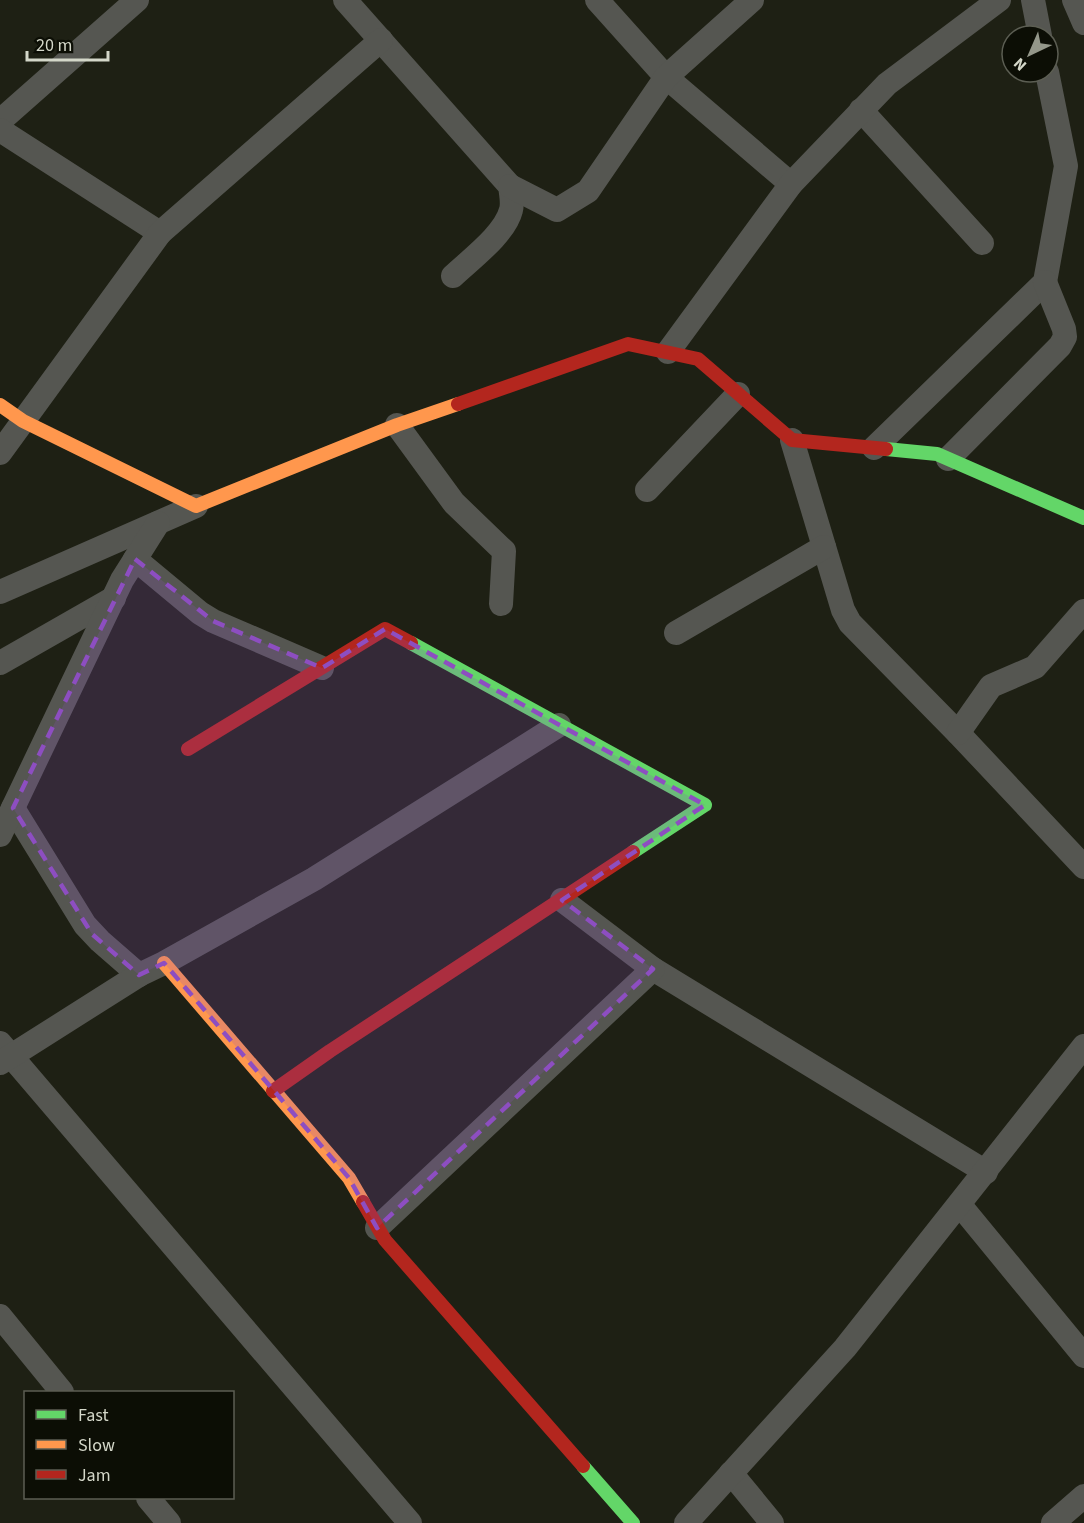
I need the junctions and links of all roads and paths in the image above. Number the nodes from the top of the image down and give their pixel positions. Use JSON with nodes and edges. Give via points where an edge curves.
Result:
{"nodes":[{"id":1,"x":137,"y":0,"type":"edge"},
{"id":2,"x":345,"y":0,"type":"edge"},
{"id":3,"x":597,"y":0,"type":"edge"},
{"id":4,"x":752,"y":0,"type":"edge"},
{"id":5,"x":999,"y":0,"type":"edge"},
{"id":6,"x":1033,"y":0,"type":"edge"},
{"id":7,"x":1074,"y":0,"type":"edge"},
{"id":8,"x":1084,"y":23,"type":"edge"},
{"id":9,"x":1038,"y":24,"type":"edge"},
{"id":10,"x":381,"y":40,"type":"junction"},
{"id":11,"x":666,"y":77,"type":"junction"},
{"id":12,"x":1049,"y":84,"type":"edge"},
{"id":13,"x":861,"y":110,"type":"junction"},
{"id":14,"x":0,"y":121,"type":"edge"},
{"id":15,"x":0,"y":130,"type":"edge"},
{"id":16,"x":791,"y":184,"type":"junction"},
{"id":17,"x":510,"y":186,"type":"junction"},
{"id":18,"x":160,"y":232,"type":"junction"},
{"id":19,"x":982,"y":243,"type":"dead end"},
{"id":20,"x":453,"y":276,"type":"dead end"},
{"id":21,"x":1045,"y":282,"type":"junction"},
{"id":22,"x":668,"y":352,"type":"junction"},
{"id":23,"x":738,"y":394,"type":"junction"},
{"id":24,"x":0,"y":405,"type":"edge"},
{"id":25,"x":23,"y":421,"type":"junction"},
{"id":26,"x":397,"y":425,"type":"junction"},
{"id":27,"x":792,"y":440,"type":"junction"},
{"id":28,"x":874,"y":448,"type":"junction"},
{"id":29,"x":0,"y":453,"type":"edge"},
{"id":30,"x":948,"y":459,"type":"junction"},
{"id":31,"x":647,"y":490,"type":"dead end"},
{"id":32,"x":196,"y":506,"type":"junction"},
{"id":33,"x":1084,"y":518,"type":"edge"},
{"id":34,"x":158,"y":523,"type":"junction"},
{"id":35,"x":824,"y":547,"type":"junction"},
{"id":36,"x":135,"y":559,"type":"junction"},
{"id":37,"x":0,"y":592,"type":"edge"},
{"id":38,"x":114,"y":598,"type":"junction"},
{"id":39,"x":501,"y":604,"type":"dead end"},
{"id":40,"x":1084,"y":611,"type":"edge"},
{"id":41,"x":676,"y":633,"type":"dead end"},
{"id":42,"x":0,"y":663,"type":"edge"},
{"id":43,"x":322,"y":668,"type":"junction"},
{"id":44,"x":559,"y":725,"type":"junction"},
{"id":45,"x":958,"y":733,"type":"junction"},
{"id":46,"x":188,"y":749,"type":"dead end"},
{"id":47,"x":13,"y":808,"type":"junction"},
{"id":48,"x":0,"y":835,"type":"edge"},
{"id":49,"x":1084,"y":867,"type":"edge"},
{"id":50,"x":562,"y":900,"type":"junction"},
{"id":51,"x":164,"y":963,"type":"junction"},
{"id":52,"x":653,"y":969,"type":"junction"},
{"id":53,"x":139,"y":975,"type":"junction"},
{"id":54,"x":1084,"y":1046,"type":"edge"},
{"id":55,"x":3,"y":1054,"type":"edge"},
{"id":56,"x":273,"y":1091,"type":"junction"},
{"id":57,"x":986,"y":1172,"type":"junction"},
{"id":58,"x":960,"y":1205,"type":"junction"},
{"id":59,"x":377,"y":1228,"type":"junction"},
{"id":60,"x":0,"y":1316,"type":"edge"},
{"id":61,"x":1084,"y":1356,"type":"edge"},
{"id":62,"x":61,"y":1391,"type":"edge"},
{"id":63,"x":731,"y":1473,"type":"junction"},
{"id":64,"x":1084,"y":1496,"type":"edge"},
{"id":65,"x":150,"y":1499,"type":"edge"},
{"id":66,"x":169,"y":1523,"type":"edge"},
{"id":67,"x":410,"y":1523,"type":"edge"},
{"id":68,"x":633,"y":1523,"type":"edge"},
{"id":69,"x":686,"y":1523,"type":"edge"},
{"id":70,"x":772,"y":1523,"type":"edge"},
{"id":71,"x":1053,"y":1523,"type":"edge"}],
"edges":[{"from":1,"to":14,"type":"street"},
{"from":2,"to":10,"type":"street"},
{"from":3,"to":11,"type":"street"},
{"from":4,"to":11,"type":"street"},
{"from":5,"to":13,"type":"street","via":[[887,84]]},
{"from":6,"to":9,"type":"street"},
{"from":7,"to":8,"type":"street"},
{"from":10,"to":17,"type":"street"},
{"from":10,"to":18,"type":"street"},
{"from":11,"to":16,"type":"street"},
{"from":11,"to":17,"type":"street","via":[[588,191],[557,210]]},
{"from":12,"to":21,"type":"street","via":[[1066,166]]},
{"from":13,"to":16,"type":"street"},
{"from":13,"to":19,"type":"street"},
{"from":15,"to":18,"type":"street"},
{"from":16,"to":22,"type":"street"},
{"from":17,"to":20,"type":"street","via":[[512,208],[506,223]]},
{"from":18,"to":25,"type":"street"},
{"from":21,"to":28,"type":"street"},
{"from":21,"to":30,"type":"street","via":[[1065,337]]},
{"from":22,"to":23,"type":"street","via":[[698,359]]},
{"from":22,"to":26,"type":"street","via":[[628,344]]},
{"from":23,"to":27,"type":"street"},
{"from":23,"to":31,"type":"street"},
{"from":24,"to":25,"type":"street"},
{"from":25,"to":29,"type":"street"},
{"from":25,"to":32,"type":"street"},
{"from":26,"to":32,"type":"street"},
{"from":26,"to":39,"type":"street","via":[[454,503],[504,550]]},
{"from":27,"to":28,"type":"street"},
{"from":27,"to":35,"type":"street"},
{"from":28,"to":30,"type":"street","via":[[937,454]]},
{"from":30,"to":33,"type":"street"},
{"from":32,"to":34,"type":"street"},
{"from":34,"to":36,"type":"street"},
{"from":34,"to":37,"type":"street"},
{"from":35,"to":41,"type":"street"},
{"from":35,"to":45,"type":"street","via":[[850,623]]},
{"from":36,"to":38,"type":"street"},
{"from":36,"to":43,"type":"street","via":[[213,621]]},
{"from":38,"to":42,"type":"street"},
{"from":38,"to":47,"type":"street"},
{"from":40,"to":45,"type":"street","via":[[1035,667],[991,686]]},
{"from":43,"to":44,"type":"street","via":[[386,629]]},
{"from":43,"to":46,"type":"street"},
{"from":44,"to":50,"type":"street","via":[[705,805]]},
{"from":44,"to":51,"type":"street","via":[[314,879]]},
{"from":45,"to":49,"type":"street"},
{"from":47,"to":48,"type":"street"},
{"from":47,"to":53,"type":"street","via":[[85,925]]},
{"from":50,"to":52,"type":"street"},
{"from":50,"to":56,"type":"street"},
{"from":51,"to":53,"type":"street"},
{"from":51,"to":56,"type":"street"},
{"from":52,"to":57,"type":"street"},
{"from":52,"to":59,"type":"street"},
{"from":53,"to":55,"type":"street"},
{"from":54,"to":57,"type":"street"},
{"from":55,"to":67,"type":"street"},
{"from":56,"to":59,"type":"street","via":[[350,1178]]},
{"from":57,"to":58,"type":"street"},
{"from":58,"to":61,"type":"street"},
{"from":58,"to":63,"type":"street","via":[[845,1348]]},
{"from":59,"to":68,"type":"street"},
{"from":60,"to":62,"type":"street"},
{"from":63,"to":69,"type":"street"},
{"from":63,"to":70,"type":"street"},
{"from":64,"to":71,"type":"street"},
{"from":65,"to":66,"type":"street"}]}
